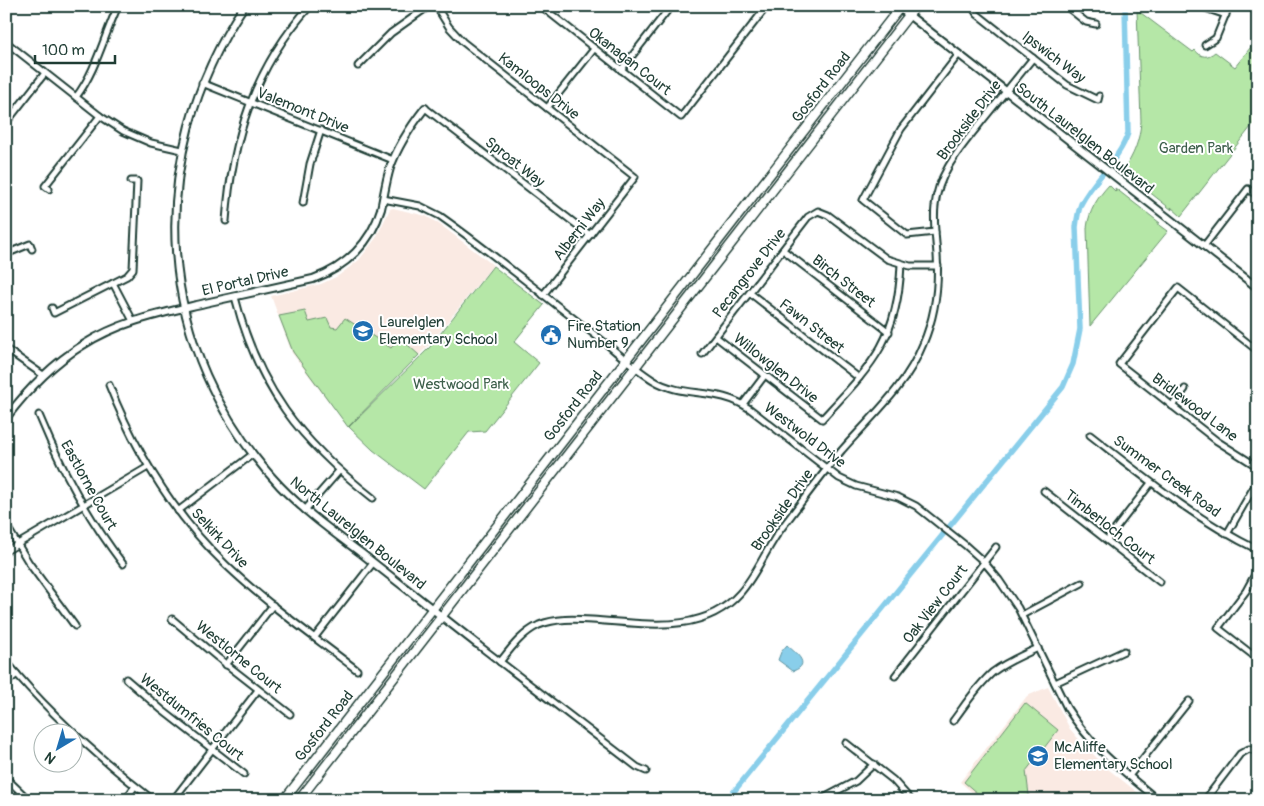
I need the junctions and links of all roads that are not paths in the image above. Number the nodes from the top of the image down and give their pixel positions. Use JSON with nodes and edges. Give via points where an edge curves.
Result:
{"nodes":[{"id":1,"x":118,"y":6,"type":"edge"},
{"id":2,"x":244,"y":6,"type":"edge"},
{"id":3,"x":310,"y":6,"type":"edge"},
{"id":4,"x":429,"y":6,"type":"edge"},
{"id":5,"x":436,"y":6,"type":"edge"},
{"id":6,"x":541,"y":6,"type":"edge"},
{"id":7,"x":767,"y":6,"type":"edge"},
{"id":8,"x":916,"y":6,"type":"edge"},
{"id":9,"x":972,"y":6,"type":"edge"},
{"id":10,"x":1066,"y":6,"type":"edge"},
{"id":11,"x":1199,"y":6,"type":"edge"},
{"id":12,"x":1229,"y":6,"type":"edge"},
{"id":13,"x":667,"y":7,"type":"edge"},
{"id":14,"x":899,"y":7,"type":"edge"},
{"id":15,"x":1226,"y":15,"type":"junction"},
{"id":16,"x":909,"y":16,"type":"junction"},
{"id":17,"x":1096,"y":24,"type":"dead end"},
{"id":18,"x":6,"y":42,"type":"edge"},
{"id":19,"x":1205,"y":45,"type":"dead end"},
{"id":20,"x":594,"y":48,"type":"junction"},
{"id":21,"x":959,"y":54,"type":"junction"},
{"id":22,"x":1033,"y":58,"type":"junction"},
{"id":23,"x":358,"y":66,"type":"dead end"},
{"id":24,"x":621,"y":70,"type":"junction"},
{"id":25,"x":46,"y":73,"type":"junction"},
{"id":26,"x":202,"y":83,"type":"junction"},
{"id":27,"x":1006,"y":91,"type":"junction"},
{"id":28,"x":1100,"y":96,"type":"dead end"},
{"id":29,"x":76,"y":97,"type":"junction"},
{"id":30,"x":250,"y":102,"type":"junction"},
{"id":31,"x":425,"y":108,"type":"joint"},
{"id":32,"x":547,"y":108,"type":"junction"},
{"id":33,"x":100,"y":116,"type":"junction"},
{"id":34,"x":6,"y":123,"type":"edge"},
{"id":35,"x":321,"y":130,"type":"junction"},
{"id":36,"x":182,"y":150,"type":"junction"},
{"id":37,"x":393,"y":160,"type":"junction"},
{"id":38,"x":635,"y":177,"type":"joint"},
{"id":39,"x":131,"y":181,"type":"dead end"},
{"id":40,"x":49,"y":189,"type":"dead end"},
{"id":41,"x":1258,"y":196,"type":"edge"},
{"id":42,"x":383,"y":199,"type":"junction"},
{"id":43,"x":303,"y":203,"type":"dead end"},
{"id":44,"x":226,"y":221,"type":"dead end"},
{"id":45,"x":935,"y":232,"type":"junction"},
{"id":46,"x":590,"y":235,"type":"junction"},
{"id":47,"x":1204,"y":246,"type":"junction"},
{"id":48,"x":32,"y":248,"type":"dead end"},
{"id":49,"x":783,"y":250,"type":"junction"},
{"id":50,"x":6,"y":254,"type":"edge"},
{"id":51,"x":901,"y":264,"type":"junction"},
{"id":52,"x":938,"y":266,"type":"junction"},
{"id":53,"x":113,"y":283,"type":"junction"},
{"id":54,"x":1258,"y":288,"type":"edge"},
{"id":55,"x":750,"y":293,"type":"junction"},
{"id":56,"x":543,"y":295,"type":"junction"},
{"id":57,"x":235,"y":296,"type":"junction"},
{"id":58,"x":52,"y":308,"type":"dead end"},
{"id":59,"x":184,"y":308,"type":"junction"},
{"id":60,"x":133,"y":321,"type":"junction"},
{"id":61,"x":889,"y":332,"type":"junction"},
{"id":62,"x":716,"y":336,"type":"junction"},
{"id":63,"x":6,"y":349,"type":"edge"},
{"id":64,"x":1257,"y":349,"type":"edge"},
{"id":65,"x":702,"y":354,"type":"dead end"},
{"id":66,"x":626,"y":360,"type":"junction"},
{"id":67,"x":636,"y":368,"type":"junction"},
{"id":68,"x":43,"y":375,"type":"junction"},
{"id":69,"x":765,"y":375,"type":"junction"},
{"id":70,"x":859,"y":378,"type":"junction"},
{"id":71,"x":109,"y":385,"type":"dead end"},
{"id":72,"x":1185,"y":389,"type":"dead end"},
{"id":73,"x":742,"y":404,"type":"junction"},
{"id":74,"x":1172,"y":406,"type":"junction"},
{"id":75,"x":39,"y":415,"type":"dead end"},
{"id":76,"x":6,"y":418,"type":"edge"},
{"id":77,"x":1090,"y":435,"type":"dead end"},
{"id":78,"x":253,"y":454,"type":"junction"},
{"id":79,"x":148,"y":466,"type":"junction"},
{"id":80,"x":1258,"y":467,"type":"edge"},
{"id":81,"x":827,"y":469,"type":"junction"},
{"id":82,"x":339,"y":471,"type":"junction"},
{"id":83,"x":1258,"y":480,"type":"edge"},
{"id":84,"x":1152,"y":483,"type":"junction"},
{"id":85,"x":1044,"y":491,"type":"dead end"},
{"id":86,"x":373,"y":498,"type":"dead end"},
{"id":87,"x":82,"y":505,"type":"junction"},
{"id":88,"x":305,"y":510,"type":"junction"},
{"id":89,"x":178,"y":512,"type":"junction"},
{"id":90,"x":6,"y":525,"type":"edge"},
{"id":91,"x":1227,"y":534,"type":"junction"},
{"id":92,"x":1106,"y":540,"type":"junction"},
{"id":93,"x":17,"y":544,"type":"junction"},
{"id":94,"x":996,"y":547,"type":"dead end"},
{"id":95,"x":1258,"y":550,"type":"edge"},
{"id":96,"x":6,"y":551,"type":"edge"},
{"id":97,"x":984,"y":562,"type":"junction"},
{"id":98,"x":372,"y":563,"type":"junction"},
{"id":99,"x":123,"y":564,"type":"dead end"},
{"id":100,"x":1258,"y":569,"type":"edge"},
{"id":101,"x":1160,"y":582,"type":"dead end"},
{"id":102,"x":1082,"y":583,"type":"dead end"},
{"id":103,"x":273,"y":605,"type":"junction"},
{"id":104,"x":432,"y":610,"type":"junction"},
{"id":105,"x":1022,"y":615,"type":"junction"},
{"id":106,"x":442,"y":617,"type":"junction"},
{"id":107,"x":172,"y":619,"type":"dead end"},
{"id":108,"x":75,"y":626,"type":"dead end"},
{"id":109,"x":315,"y":637,"type":"junction"},
{"id":110,"x":477,"y":644,"type":"joint"},
{"id":111,"x":1038,"y":648,"type":"junction"},
{"id":112,"x":1124,"y":650,"type":"dead end"},
{"id":113,"x":1258,"y":659,"type":"edge"},
{"id":114,"x":6,"y":661,"type":"edge"},
{"id":115,"x":500,"y":662,"type":"junction"},
{"id":116,"x":226,"y":665,"type":"junction"},
{"id":117,"x":357,"y":670,"type":"dead end"},
{"id":118,"x":17,"y":674,"type":"junction"},
{"id":119,"x":895,"y":676,"type":"dead end"},
{"id":120,"x":126,"y":679,"type":"dead end"},
{"id":121,"x":6,"y":683,"type":"edge"},
{"id":122,"x":1055,"y":684,"type":"junction"},
{"id":123,"x":258,"y":690,"type":"junction"},
{"id":124,"x":1189,"y":701,"type":"dead end"},
{"id":125,"x":290,"y":714,"type":"dead end"},
{"id":126,"x":952,"y":721,"type":"dead end"},
{"id":127,"x":846,"y":743,"type":"dead end"},
{"id":128,"x":212,"y":750,"type":"junction"},
{"id":129,"x":1258,"y":752,"type":"edge"},
{"id":130,"x":874,"y":764,"type":"junction"},
{"id":131,"x":646,"y":771,"type":"dead end"},
{"id":132,"x":244,"y":774,"type":"dead end"},
{"id":133,"x":1129,"y":776,"type":"junction"},
{"id":134,"x":6,"y":778,"type":"edge"},
{"id":135,"x":135,"y":786,"type":"junction"},
{"id":136,"x":29,"y":800,"type":"edge"},
{"id":137,"x":125,"y":800,"type":"edge"},
{"id":138,"x":153,"y":800,"type":"edge"},
{"id":139,"x":173,"y":800,"type":"edge"},
{"id":140,"x":284,"y":800,"type":"edge"},
{"id":141,"x":299,"y":800,"type":"edge"},
{"id":142,"x":820,"y":800,"type":"edge"},
{"id":143,"x":911,"y":800,"type":"edge"},
{"id":144,"x":1158,"y":800,"type":"edge"},
{"id":145,"x":1205,"y":800,"type":"edge"}],
"edges":[{"from":1,"to":29,"type":"street","via":[[91,76]]},
{"from":2,"to":26,"type":"street","via":[[223,39]]},
{"from":3,"to":30,"type":"street","via":[[278,48]]},
{"from":4,"to":23,"type":"street","via":[[391,33]]},
{"from":5,"to":32,"type":"street","name":"Kamloops Drive","via":[[449,28],[463,42]]},
{"from":6,"to":20,"type":"street","name":"Okanagan Court"},
{"from":7,"to":24,"type":"street","name":"Okanagan Court","via":[[681,116]]},
{"from":8,"to":16,"type":"main road","name":"Gosford Road"},
{"from":9,"to":22,"type":"street","name":"Ipswich Way","via":[[977,14]]},
{"from":10,"to":17,"type":"street","via":[[1086,22]]},
{"from":11,"to":15,"type":"street"},
{"from":12,"to":15,"type":"street"},
{"from":13,"to":24,"type":"street"},
{"from":14,"to":16,"type":"street","name":"South Laurelglen Boulevard"},
{"from":14,"to":66,"type":"main road","name":"Gosford Road"},
{"from":15,"to":19,"type":"street","via":[[1216,38]]},
{"from":16,"to":21,"type":"street","name":"South Laurelglen Boulevard"},
{"from":16,"to":67,"type":"main road","name":"Gosford Road"},
{"from":18,"to":25,"type":"street"},
{"from":20,"to":24,"type":"street","name":"Okanagan Court"},
{"from":20,"to":32,"type":"street"},
{"from":21,"to":27,"type":"street","name":"South Laurelglen Boulevard"},
{"from":21,"to":45,"type":"street","via":[[901,129],[863,200],[907,235]]},
{"from":22,"to":27,"type":"street","name":"Brookside Drive"},
{"from":22,"to":28,"type":"street","name":"Ipswich Way","via":[[1067,85],[1098,100]]},
{"from":25,"to":29,"type":"street"},
{"from":25,"to":34,"type":"street"},
{"from":26,"to":30,"type":"street","name":"Valemont Drive"},
{"from":26,"to":36,"type":"street","name":"North Laurelglen Boulevard"},
{"from":27,"to":45,"type":"street","name":"Brookside Drive","via":[[945,172],[936,194]]},
{"from":27,"to":47,"type":"street","name":"South Laurelglen Boulevard"},
{"from":29,"to":33,"type":"street"},
{"from":30,"to":35,"type":"street","name":"Valemont Drive"},
{"from":30,"to":44,"type":"street","via":[[235,151]]},
{"from":31,"to":37,"type":"street","name":"El Portal Drive"},
{"from":31,"to":46,"type":"street","name":"Sproat Way"},
{"from":32,"to":38,"type":"street","name":"Kamloops Drive"},
{"from":33,"to":36,"type":"street","via":[[151,144]]},
{"from":33,"to":40,"type":"street","via":[[45,186]]},
{"from":35,"to":37,"type":"street","name":"Valemont Drive"},
{"from":35,"to":43,"type":"street","via":[[310,164]]},
{"from":36,"to":59,"type":"street","name":"North Laurelglen Boulevard","via":[[175,234]]},
{"from":37,"to":42,"type":"street","name":"El Portal Drive"},
{"from":38,"to":46,"type":"street","name":"Alberni Way"},
{"from":39,"to":53,"type":"street","via":[[136,181],[134,265],[127,276]]},
{"from":41,"to":47,"type":"street","via":[[1248,189]]},
{"from":42,"to":56,"type":"street","name":"Westwold Drive","via":[[420,206],[440,216]]},
{"from":42,"to":57,"type":"street","name":"El Portal Drive","via":[[368,238],[332,271]]},
{"from":45,"to":52,"type":"street","name":"Brookside Drive"},
{"from":46,"to":56,"type":"street","name":"Alberni Way"},
{"from":47,"to":54,"type":"street","name":"South Laurelglen Boulevard"},
{"from":48,"to":50,"type":"street","via":[[30,244]]},
{"from":49,"to":51,"type":"street","name":"Pecangrove Drive","via":[[808,218],[818,211],[828,214],[879,254]]},
{"from":49,"to":55,"type":"street","name":"Pecangrove Drive"},
{"from":49,"to":61,"type":"street","name":"Birch Street"},
{"from":51,"to":52,"type":"street"},
{"from":51,"to":61,"type":"street","via":[[897,306]]},
{"from":52,"to":81,"type":"street","name":"Brookside Drive","via":[[934,310],[917,359],[901,385]]},
{"from":53,"to":58,"type":"street","via":[[54,313]]},
{"from":53,"to":60,"type":"street"},
{"from":55,"to":62,"type":"street","name":"Pecangrove Drive"},
{"from":55,"to":70,"type":"street","name":"Fawn Street"},
{"from":56,"to":66,"type":"street","name":"Westwold Drive"},
{"from":57,"to":59,"type":"street","name":"El Portal Drive"},
{"from":57,"to":82,"type":"street","via":[[252,351],[276,397],[305,436]]},
{"from":59,"to":60,"type":"street","name":"El Portal Drive"},
{"from":59,"to":78,"type":"street","name":"North Laurelglen Boulevard","via":[[215,392]]},
{"from":60,"to":68,"type":"street","name":"El Portal Drive","via":[[82,345]]},
{"from":61,"to":70,"type":"street"},
{"from":62,"to":65,"type":"street","name":"Pecangrove Drive"},
{"from":62,"to":69,"type":"street","name":"Willowglen Drive"},
{"from":63,"to":68,"type":"street"},
{"from":64,"to":74,"type":"street","name":"Bridlewood Lane","via":[[1178,288],[1119,364]]},
{"from":66,"to":67,"type":"street","name":"Westwold Drive"},
{"from":66,"to":104,"type":"main road","name":"Gosford Road"},
{"from":67,"to":73,"type":"street","name":"Westwold Drive","via":[[669,388],[717,394]]},
{"from":67,"to":106,"type":"main road","name":"Gosford Road"},
{"from":68,"to":76,"type":"street","name":"El Portal Drive"},
{"from":69,"to":70,"type":"street","name":"Willowglen Drive","via":[[822,419]]},
{"from":69,"to":73,"type":"street"},
{"from":71,"to":79,"type":"street","name":"Selkirk Drive"},
{"from":72,"to":74,"type":"street"},
{"from":73,"to":81,"type":"street","name":"Westwold Drive"},
{"from":74,"to":80,"type":"street","name":"Bridlewood Lane","via":[[1217,441]]},
{"from":75,"to":87,"type":"street","name":"Eastlorne Court"},
{"from":77,"to":84,"type":"street","name":"Summer Creek Road"},
{"from":78,"to":88,"type":"street","name":"North Laurelglen Boulevard"},
{"from":78,"to":89,"type":"street"},
{"from":79,"to":87,"type":"street"},
{"from":79,"to":89,"type":"street","name":"Selkirk Drive"},
{"from":81,"to":97,"type":"street","name":"Westwold Drive","via":[[848,482],[906,500]]},
{"from":81,"to":115,"type":"street","name":"Brookside Drive","via":[[781,528],[746,586],[720,610],[699,620],[678,624],[550,621],[530,630]]},
{"from":82,"to":86,"type":"street"},
{"from":82,"to":88,"type":"street"},
{"from":83,"to":91,"type":"street"},
{"from":84,"to":91,"type":"street","name":"Summer Creek Road"},
{"from":84,"to":92,"type":"street"},
{"from":85,"to":92,"type":"street","name":"Timberloch Court"},
{"from":87,"to":93,"type":"street"},
{"from":87,"to":99,"type":"street","name":"Eastlorne Court"},
{"from":88,"to":98,"type":"street","name":"North Laurelglen Boulevard"},
{"from":89,"to":103,"type":"street","name":"Selkirk Drive","via":[[226,565]]},
{"from":90,"to":93,"type":"street"},
{"from":91,"to":95,"type":"street","name":"Summer Creek Road"},
{"from":92,"to":101,"type":"street","name":"Timberloch Court"},
{"from":93,"to":96,"type":"street"},
{"from":93,"to":108,"type":"street"},
{"from":94,"to":97,"type":"street","name":"Oak View Court"},
{"from":97,"to":105,"type":"street","name":"Westwold Drive"},
{"from":97,"to":119,"type":"street","name":"Oak View Court"},
{"from":98,"to":104,"type":"street","name":"North Laurelglen Boulevard"},
{"from":98,"to":109,"type":"street"},
{"from":100,"to":113,"type":"street","via":[[1218,628]]},
{"from":102,"to":105,"type":"street"},
{"from":103,"to":109,"type":"street","name":"Selkirk Drive"},
{"from":103,"to":116,"type":"street"},
{"from":104,"to":106,"type":"street","name":"North Laurelglen Boulevard"},
{"from":104,"to":140,"type":"main road","name":"Gosford Road"},
{"from":105,"to":111,"type":"street","name":"Westwold Drive"},
{"from":106,"to":110,"type":"street","name":"North Laurelglen Boulevard"},
{"from":106,"to":141,"type":"main road","name":"Gosford Road"},
{"from":107,"to":116,"type":"street","name":"Westlorne Court"},
{"from":109,"to":117,"type":"street","name":"Selkirk Drive"},
{"from":110,"to":115,"type":"street","name":"North Laurelglen Boulevard"},
{"from":111,"to":122,"type":"street","name":"Westwold Drive"},
{"from":111,"to":126,"type":"street","via":[[993,672]]},
{"from":112,"to":122,"type":"street"},
{"from":114,"to":118,"type":"street"},
{"from":115,"to":131,"type":"street","name":"North Laurelglen Boulevard"},
{"from":116,"to":123,"type":"street","name":"Westlorne Court"},
{"from":118,"to":121,"type":"street"},
{"from":118,"to":135,"type":"street","via":[[77,738]]},
{"from":120,"to":128,"type":"street","name":"Westdumfries Court"},
{"from":122,"to":133,"type":"street","name":"Westwold Drive","via":[[1084,733]]},
{"from":123,"to":125,"type":"street","name":"Westlorne Court"},
{"from":123,"to":128,"type":"street"},
{"from":124,"to":133,"type":"street"},
{"from":127,"to":130,"type":"street"},
{"from":128,"to":132,"type":"street","name":"Westdumfries Court"},
{"from":128,"to":139,"type":"street"},
{"from":129,"to":145,"type":"street","via":[[1249,749],[1240,754]]},
{"from":130,"to":142,"type":"street","via":[[856,781]]},
{"from":130,"to":143,"type":"street"},
{"from":133,"to":144,"type":"street","name":"Westwold Drive"},
{"from":134,"to":136,"type":"street"},
{"from":135,"to":137,"type":"street"},
{"from":135,"to":138,"type":"street"}]}
